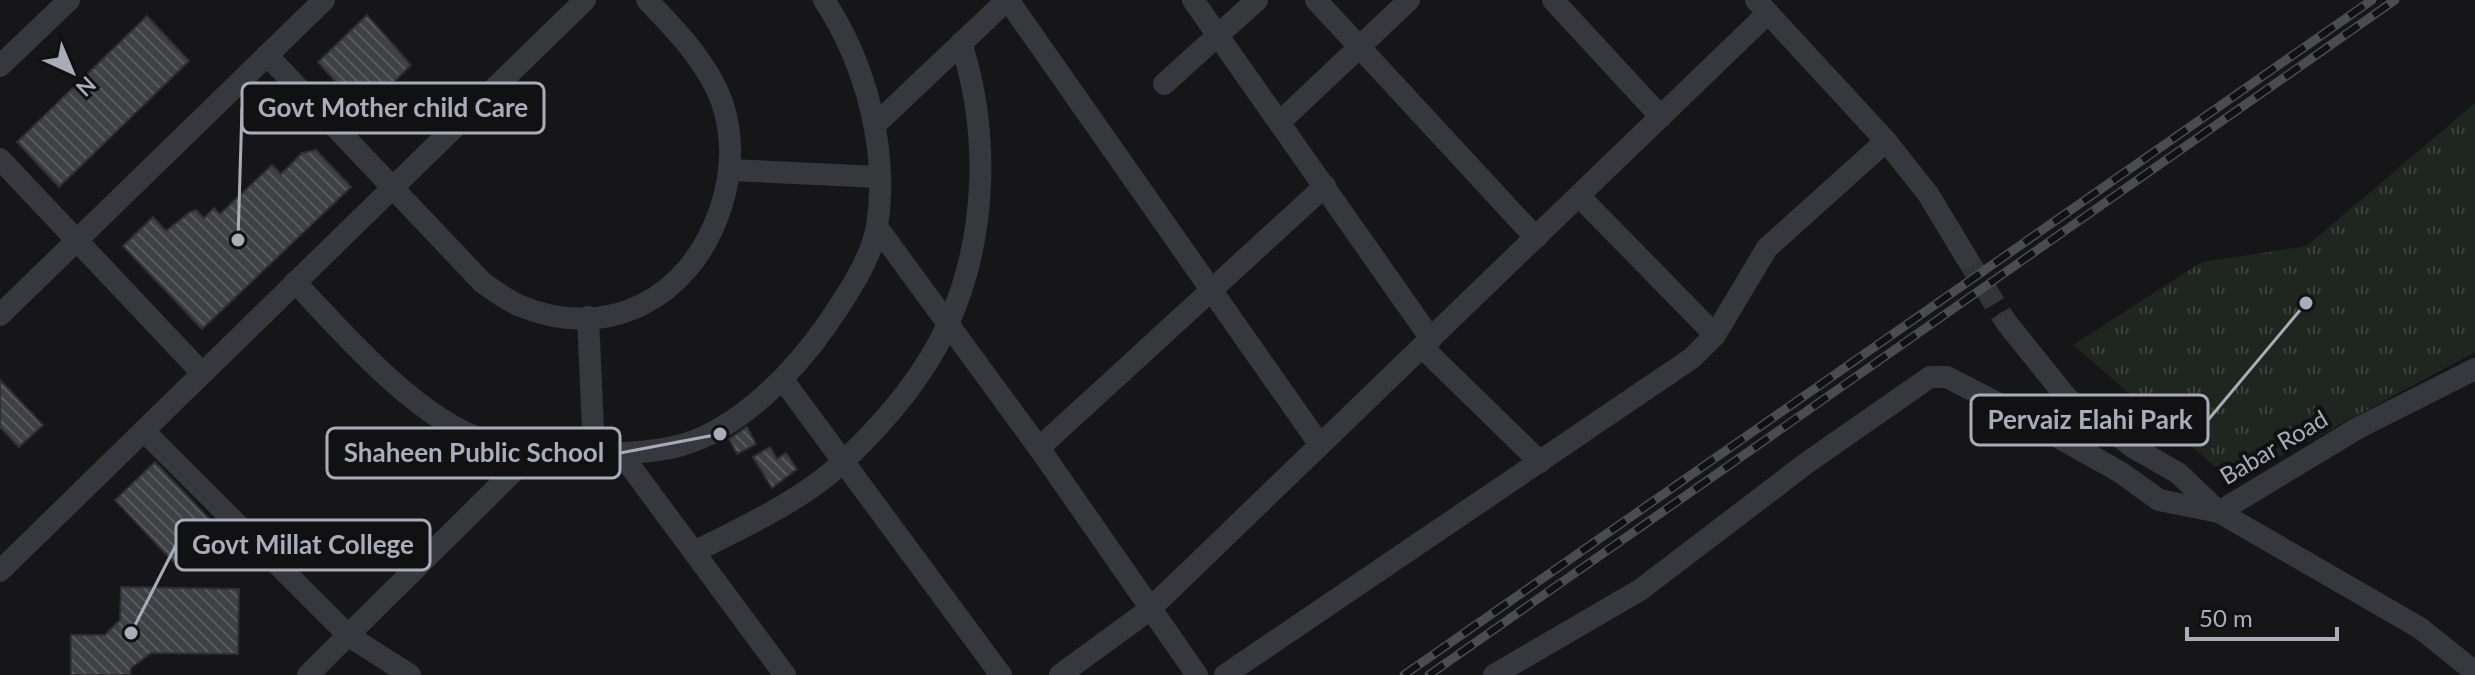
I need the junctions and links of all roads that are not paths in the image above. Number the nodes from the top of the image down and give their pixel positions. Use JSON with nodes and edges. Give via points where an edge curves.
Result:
{"nodes":[{"id":1,"x":69,"y":0,"type":"edge"},
{"id":2,"x":324,"y":0,"type":"edge"},
{"id":3,"x":585,"y":0,"type":"edge"},
{"id":4,"x":647,"y":0,"type":"edge"},
{"id":5,"x":1008,"y":0,"type":"edge"},
{"id":6,"x":1193,"y":0,"type":"edge"},
{"id":7,"x":1257,"y":0,"type":"edge"},
{"id":8,"x":1316,"y":0,"type":"edge"},
{"id":9,"x":1409,"y":0,"type":"edge"},
{"id":10,"x":1553,"y":0,"type":"edge"},
{"id":11,"x":835,"y":4,"type":"edge"},
{"id":12,"x":1762,"y":7,"type":"edge"},
{"id":13,"x":1218,"y":35,"type":"junction"},
{"id":14,"x":961,"y":43,"type":"junction"},
{"id":15,"x":1359,"y":47,"type":"junction"},
{"id":16,"x":267,"y":55,"type":"junction"},
{"id":17,"x":0,"y":66,"type":"edge"},
{"id":18,"x":1164,"y":84,"type":"dead end"},
{"id":19,"x":1661,"y":117,"type":"junction"},
{"id":20,"x":1280,"y":122,"type":"junction"},
{"id":21,"x":875,"y":125,"type":"junction"},
{"id":22,"x":1886,"y":141,"type":"junction"},
{"id":23,"x":0,"y":159,"type":"edge"},
{"id":24,"x":731,"y":170,"type":"junction"},
{"id":25,"x":879,"y":177,"type":"junction"},
{"id":26,"x":1325,"y":186,"type":"junction"},
{"id":27,"x":393,"y":187,"type":"junction"},
{"id":28,"x":1579,"y":196,"type":"junction"},
{"id":29,"x":877,"y":227,"type":"junction"},
{"id":30,"x":1536,"y":238,"type":"junction"},
{"id":31,"x":77,"y":241,"type":"junction"},
{"id":32,"x":1966,"y":257,"type":"tunnel mouth"},
{"id":33,"x":295,"y":282,"type":"junction"},
{"id":34,"x":1210,"y":288,"type":"junction"},
{"id":35,"x":0,"y":315,"type":"edge"},
{"id":36,"x":588,"y":317,"type":"junction"},
{"id":37,"x":949,"y":322,"type":"junction"},
{"id":38,"x":2006,"y":322,"type":"tunnel mouth"},
{"id":39,"x":1715,"y":335,"type":"junction"},
{"id":40,"x":1426,"y":343,"type":"junction"},
{"id":41,"x":202,"y":373,"type":"junction"},
{"id":42,"x":783,"y":380,"type":"junction"},
{"id":43,"x":2471,"y":380,"type":"edge"},
{"id":44,"x":144,"y":431,"type":"junction"},
{"id":45,"x":1320,"y":445,"type":"junction"},
{"id":46,"x":1039,"y":448,"type":"junction"},
{"id":47,"x":534,"y":451,"type":"junction"},
{"id":48,"x":594,"y":453,"type":"junction"},
{"id":49,"x":622,"y":455,"type":"junction"},
{"id":50,"x":844,"y":462,"type":"junction"},
{"id":51,"x":1540,"y":462,"type":"junction"},
{"id":52,"x":2219,"y":512,"type":"junction"},
{"id":53,"x":694,"y":552,"type":"junction"},
{"id":54,"x":0,"y":571,"type":"edge"},
{"id":55,"x":1149,"y":610,"type":"junction"},
{"id":56,"x":349,"y":636,"type":"junction"},
{"id":57,"x":2475,"y":672,"type":"edge"},
{"id":58,"x":308,"y":675,"type":"edge"},
{"id":59,"x":410,"y":675,"type":"edge"},
{"id":60,"x":785,"y":675,"type":"edge"},
{"id":61,"x":1001,"y":675,"type":"edge"},
{"id":62,"x":1060,"y":675,"type":"edge"},
{"id":63,"x":1197,"y":675,"type":"edge"},
{"id":64,"x":1225,"y":675,"type":"edge"},
{"id":65,"x":1494,"y":675,"type":"edge"}],
"edges":[{"from":1,"to":17,"type":"street"},
{"from":2,"to":16,"type":"street"},
{"from":3,"to":27,"type":"street"},
{"from":4,"to":24,"type":"street","via":[[702,66],[721,101]]},
{"from":5,"to":14,"type":"street"},
{"from":5,"to":34,"type":"street"},
{"from":6,"to":13,"type":"street"},
{"from":7,"to":13,"type":"street"},
{"from":8,"to":15,"type":"street"},
{"from":9,"to":15,"type":"street"},
{"from":10,"to":19,"type":"street"},
{"from":11,"to":21,"type":"street"},
{"from":12,"to":19,"type":"street"},
{"from":12,"to":22,"type":"street"},
{"from":13,"to":18,"type":"street"},
{"from":13,"to":20,"type":"street"},
{"from":14,"to":21,"type":"street"},
{"from":14,"to":37,"type":"street","via":[[975,94],[979,192],[975,235]]},
{"from":15,"to":20,"type":"street"},
{"from":15,"to":30,"type":"street"},
{"from":16,"to":27,"type":"street"},
{"from":16,"to":31,"type":"street"},
{"from":19,"to":28,"type":"street"},
{"from":20,"to":26,"type":"street"},
{"from":21,"to":25,"type":"street"},
{"from":22,"to":32,"type":"street","via":[[1928,194]]},
{"from":22,"to":39,"type":"street","via":[[1767,248]]},
{"from":23,"to":31,"type":"street"},
{"from":24,"to":25,"type":"street"},
{"from":24,"to":36,"type":"street","via":[[714,230],[683,275],[638,309]]},
{"from":25,"to":29,"type":"street"},
{"from":26,"to":34,"type":"street"},
{"from":26,"to":40,"type":"street"},
{"from":27,"to":33,"type":"street"},
{"from":27,"to":36,"type":"street","via":[[482,282],[517,304],[557,317]]},
{"from":28,"to":30,"type":"street"},
{"from":28,"to":39,"type":"street"},
{"from":29,"to":37,"type":"street"},
{"from":29,"to":42,"type":"street","via":[[846,297]]},
{"from":30,"to":40,"type":"street"},
{"from":31,"to":35,"type":"street"},
{"from":31,"to":41,"type":"street"},
{"from":33,"to":41,"type":"street"},
{"from":33,"to":47,"type":"street","via":[[361,351],[436,416],[482,439]]},
{"from":34,"to":45,"type":"street"},
{"from":34,"to":46,"type":"street"},
{"from":36,"to":48,"type":"street"},
{"from":37,"to":46,"type":"street"},
{"from":37,"to":50,"type":"street","via":[[906,392]]},
{"from":38,"to":52,"type":"street","name":"Babar Road","via":[[2042,371],[2090,418],[2178,473]]},
{"from":39,"to":51,"type":"street","via":[[1692,358]]},
{"from":40,"to":45,"type":"street"},
{"from":40,"to":51,"type":"street"},
{"from":41,"to":44,"type":"street"},
{"from":42,"to":49,"type":"street","via":[[705,435],[682,445]]},
{"from":42,"to":50,"type":"street"},
{"from":43,"to":52,"type":"street","name":"Babar Road","via":[[2358,428]]},
{"from":44,"to":54,"type":"street"},
{"from":44,"to":56,"type":"street"},
{"from":45,"to":55,"type":"street"},
{"from":46,"to":55,"type":"street"},
{"from":47,"to":48,"type":"street"},
{"from":47,"to":56,"type":"street"},
{"from":48,"to":49,"type":"street"},
{"from":49,"to":53,"type":"street"},
{"from":50,"to":53,"type":"street","via":[[769,514]]},
{"from":50,"to":61,"type":"street"},
{"from":51,"to":64,"type":"street"},
{"from":52,"to":57,"type":"street","via":[[2420,628]]},
{"from":52,"to":65,"type":"street","via":[[2159,500],[2001,405],[1947,377],[1930,377],[1640,590]]},
{"from":53,"to":60,"type":"street"},
{"from":55,"to":62,"type":"street"},
{"from":55,"to":63,"type":"street"},
{"from":56,"to":58,"type":"street"},
{"from":56,"to":59,"type":"street"}]}
